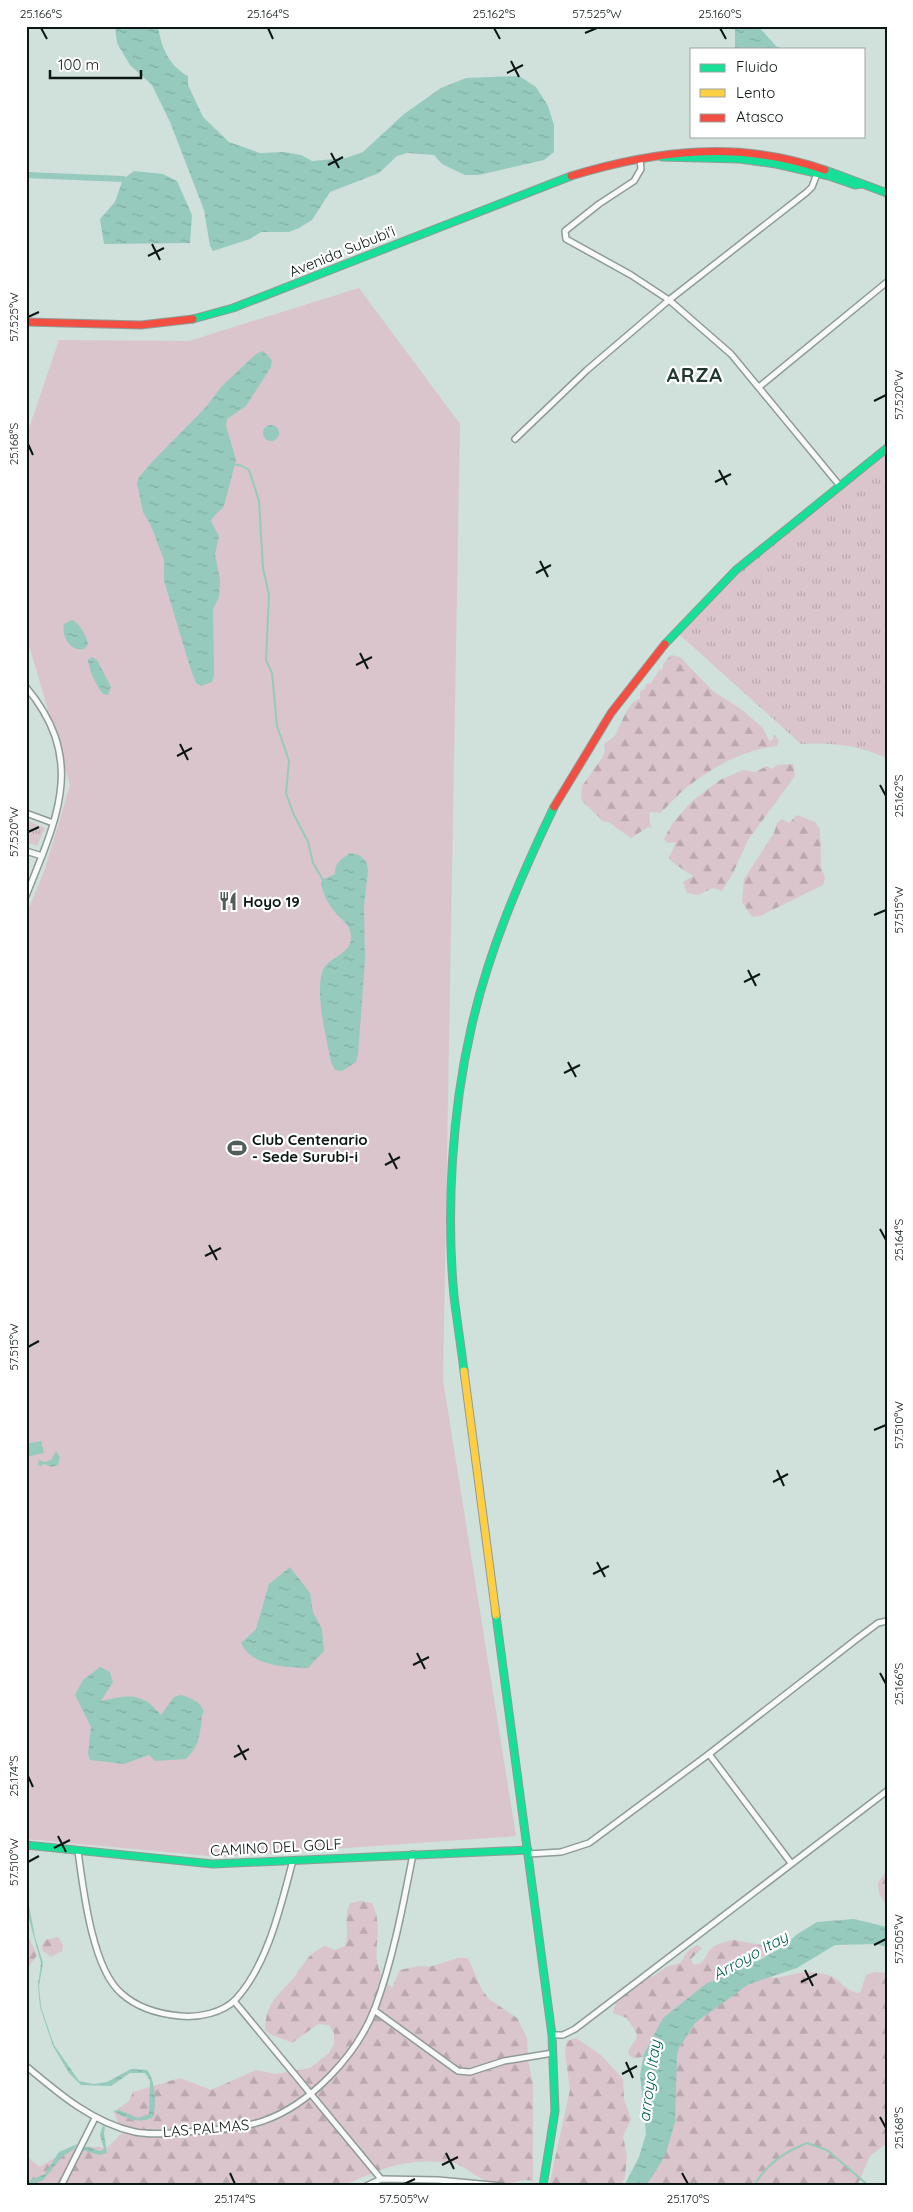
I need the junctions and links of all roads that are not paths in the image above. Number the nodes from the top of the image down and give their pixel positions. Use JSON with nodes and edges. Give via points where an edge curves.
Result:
{"nodes":[{"id":1,"x":640,"y":159,"type":"junction"},
{"id":2,"x":819,"y":170,"type":"junction"},
{"id":3,"x":887,"y":193,"type":"edge"},
{"id":4,"x":887,"y":282,"type":"edge"},
{"id":5,"x":669,"y":300,"type":"junction"},
{"id":6,"x":26,"y":322,"type":"edge"},
{"id":7,"x":758,"y":386,"type":"junction"},
{"id":8,"x":515,"y":439,"type":"dead end"},
{"id":9,"x":887,"y":448,"type":"edge"},
{"id":10,"x":840,"y":486,"type":"junction"},
{"id":11,"x":26,"y":687,"type":"edge"},
{"id":12,"x":26,"y":813,"type":"edge"},
{"id":13,"x":52,"y":823,"type":"junction"},
{"id":14,"x":26,"y":851,"type":"edge"},
{"id":15,"x":42,"y":856,"type":"junction"},
{"id":16,"x":26,"y":896,"type":"edge"},
{"id":17,"x":887,"y":1621,"type":"edge"},
{"id":18,"x":709,"y":1754,"type":"junction"},
{"id":19,"x":887,"y":1791,"type":"edge"},
{"id":20,"x":26,"y":1845,"type":"edge"},
{"id":21,"x":78,"y":1850,"type":"junction"},
{"id":22,"x":528,"y":1852,"type":"junction"},
{"id":23,"x":413,"y":1854,"type":"junction"},
{"id":24,"x":293,"y":1860,"type":"junction"},
{"id":25,"x":792,"y":1863,"type":"junction"},
{"id":26,"x":234,"y":2001,"type":"junction"},
{"id":27,"x":374,"y":2010,"type":"junction"},
{"id":28,"x":552,"y":2035,"type":"junction"},
{"id":29,"x":552,"y":2053,"type":"junction"},
{"id":30,"x":26,"y":2066,"type":"edge"},
{"id":31,"x":312,"y":2092,"type":"junction"},
{"id":32,"x":94,"y":2118,"type":"junction"},
{"id":33,"x":381,"y":2179,"type":"junction"},
{"id":34,"x":61,"y":2186,"type":"edge"},
{"id":35,"x":366,"y":2186,"type":"edge"},
{"id":36,"x":502,"y":2186,"type":"edge"},
{"id":37,"x":543,"y":2186,"type":"edge"}],
"edges":[{"from":1,"to":2,"type":"street","name":"Avenida Sububi'i","via":[[690,150],[742,152],[778,156]]},
{"from":1,"to":5,"type":"street","via":[[641,169],[634,181],[599,204],[565,231],[564,236],[569,242],[631,275]]},
{"from":1,"to":6,"type":"street","name":"Avenida Sububi'i","via":[[570,176],[537,188],[210,316],[106,326]]},
{"from":2,"to":3,"type":"street","name":"Avenida Sububi'i","via":[[855,185]]},
{"from":2,"to":5,"type":"street","via":[[807,192]]},
{"from":4,"to":7,"type":"street"},
{"from":5,"to":7,"type":"street","via":[[731,354]]},
{"from":5,"to":8,"type":"street","via":[[587,370]]},
{"from":7,"to":10,"type":"street"},
{"from":9,"to":10,"type":"street"},
{"from":10,"to":22,"type":"street","via":[[715,590],[628,686],[556,803],[526,864],[494,948],[471,1029],[463,1068],[453,1160],[450,1210],[454,1295]]},
{"from":11,"to":13,"type":"street","via":[[51,722],[60,757],[62,791]]},
{"from":12,"to":13,"type":"street"},
{"from":13,"to":15,"type":"street"},
{"from":14,"to":15,"type":"street"},
{"from":15,"to":16,"type":"street"},
{"from":17,"to":18,"type":"street","via":[[878,1623]]},
{"from":18,"to":22,"type":"street","via":[[589,1843],[561,1852]]},
{"from":18,"to":25,"type":"street"},
{"from":19,"to":25,"type":"street"},
{"from":20,"to":21,"type":"street","name":"CAMINO DEL GOLF"},
{"from":21,"to":24,"type":"street","name":"CAMINO DEL GOLF","via":[[194,1864]]},
{"from":21,"to":26,"type":"street","via":[[99,1956],[108,1977],[122,1994],[145,2009],[185,2017],[214,2012]]},
{"from":22,"to":23,"type":"street","name":"CAMINO DEL GOLF"},
{"from":22,"to":28,"type":"street"},
{"from":23,"to":24,"type":"street","name":"CAMINO DEL GOLF"},
{"from":23,"to":27,"type":"street","name":"LAS PALMAS","via":[[399,1925]]},
{"from":24,"to":26,"type":"street","via":[[267,1944],[248,1983]]},
{"from":25,"to":28,"type":"street","via":[[575,2029],[563,2035]]},
{"from":26,"to":31,"type":"street"},
{"from":27,"to":29,"type":"street","via":[[458,2071],[470,2072],[504,2061]]},
{"from":27,"to":31,"type":"street","name":"LAS PALMAS","via":[[351,2051]]},
{"from":28,"to":29,"type":"street"},
{"from":29,"to":37,"type":"street","via":[[555,2111]]},
{"from":30,"to":32,"type":"street","name":"LAS PALMAS"},
{"from":31,"to":32,"type":"street","name":"LAS PALMAS","via":[[287,2110],[262,2122],[220,2129],[136,2132]]},
{"from":31,"to":33,"type":"street"},
{"from":32,"to":34,"type":"street"},
{"from":33,"to":35,"type":"street"},
{"from":33,"to":36,"type":"street"}]}
